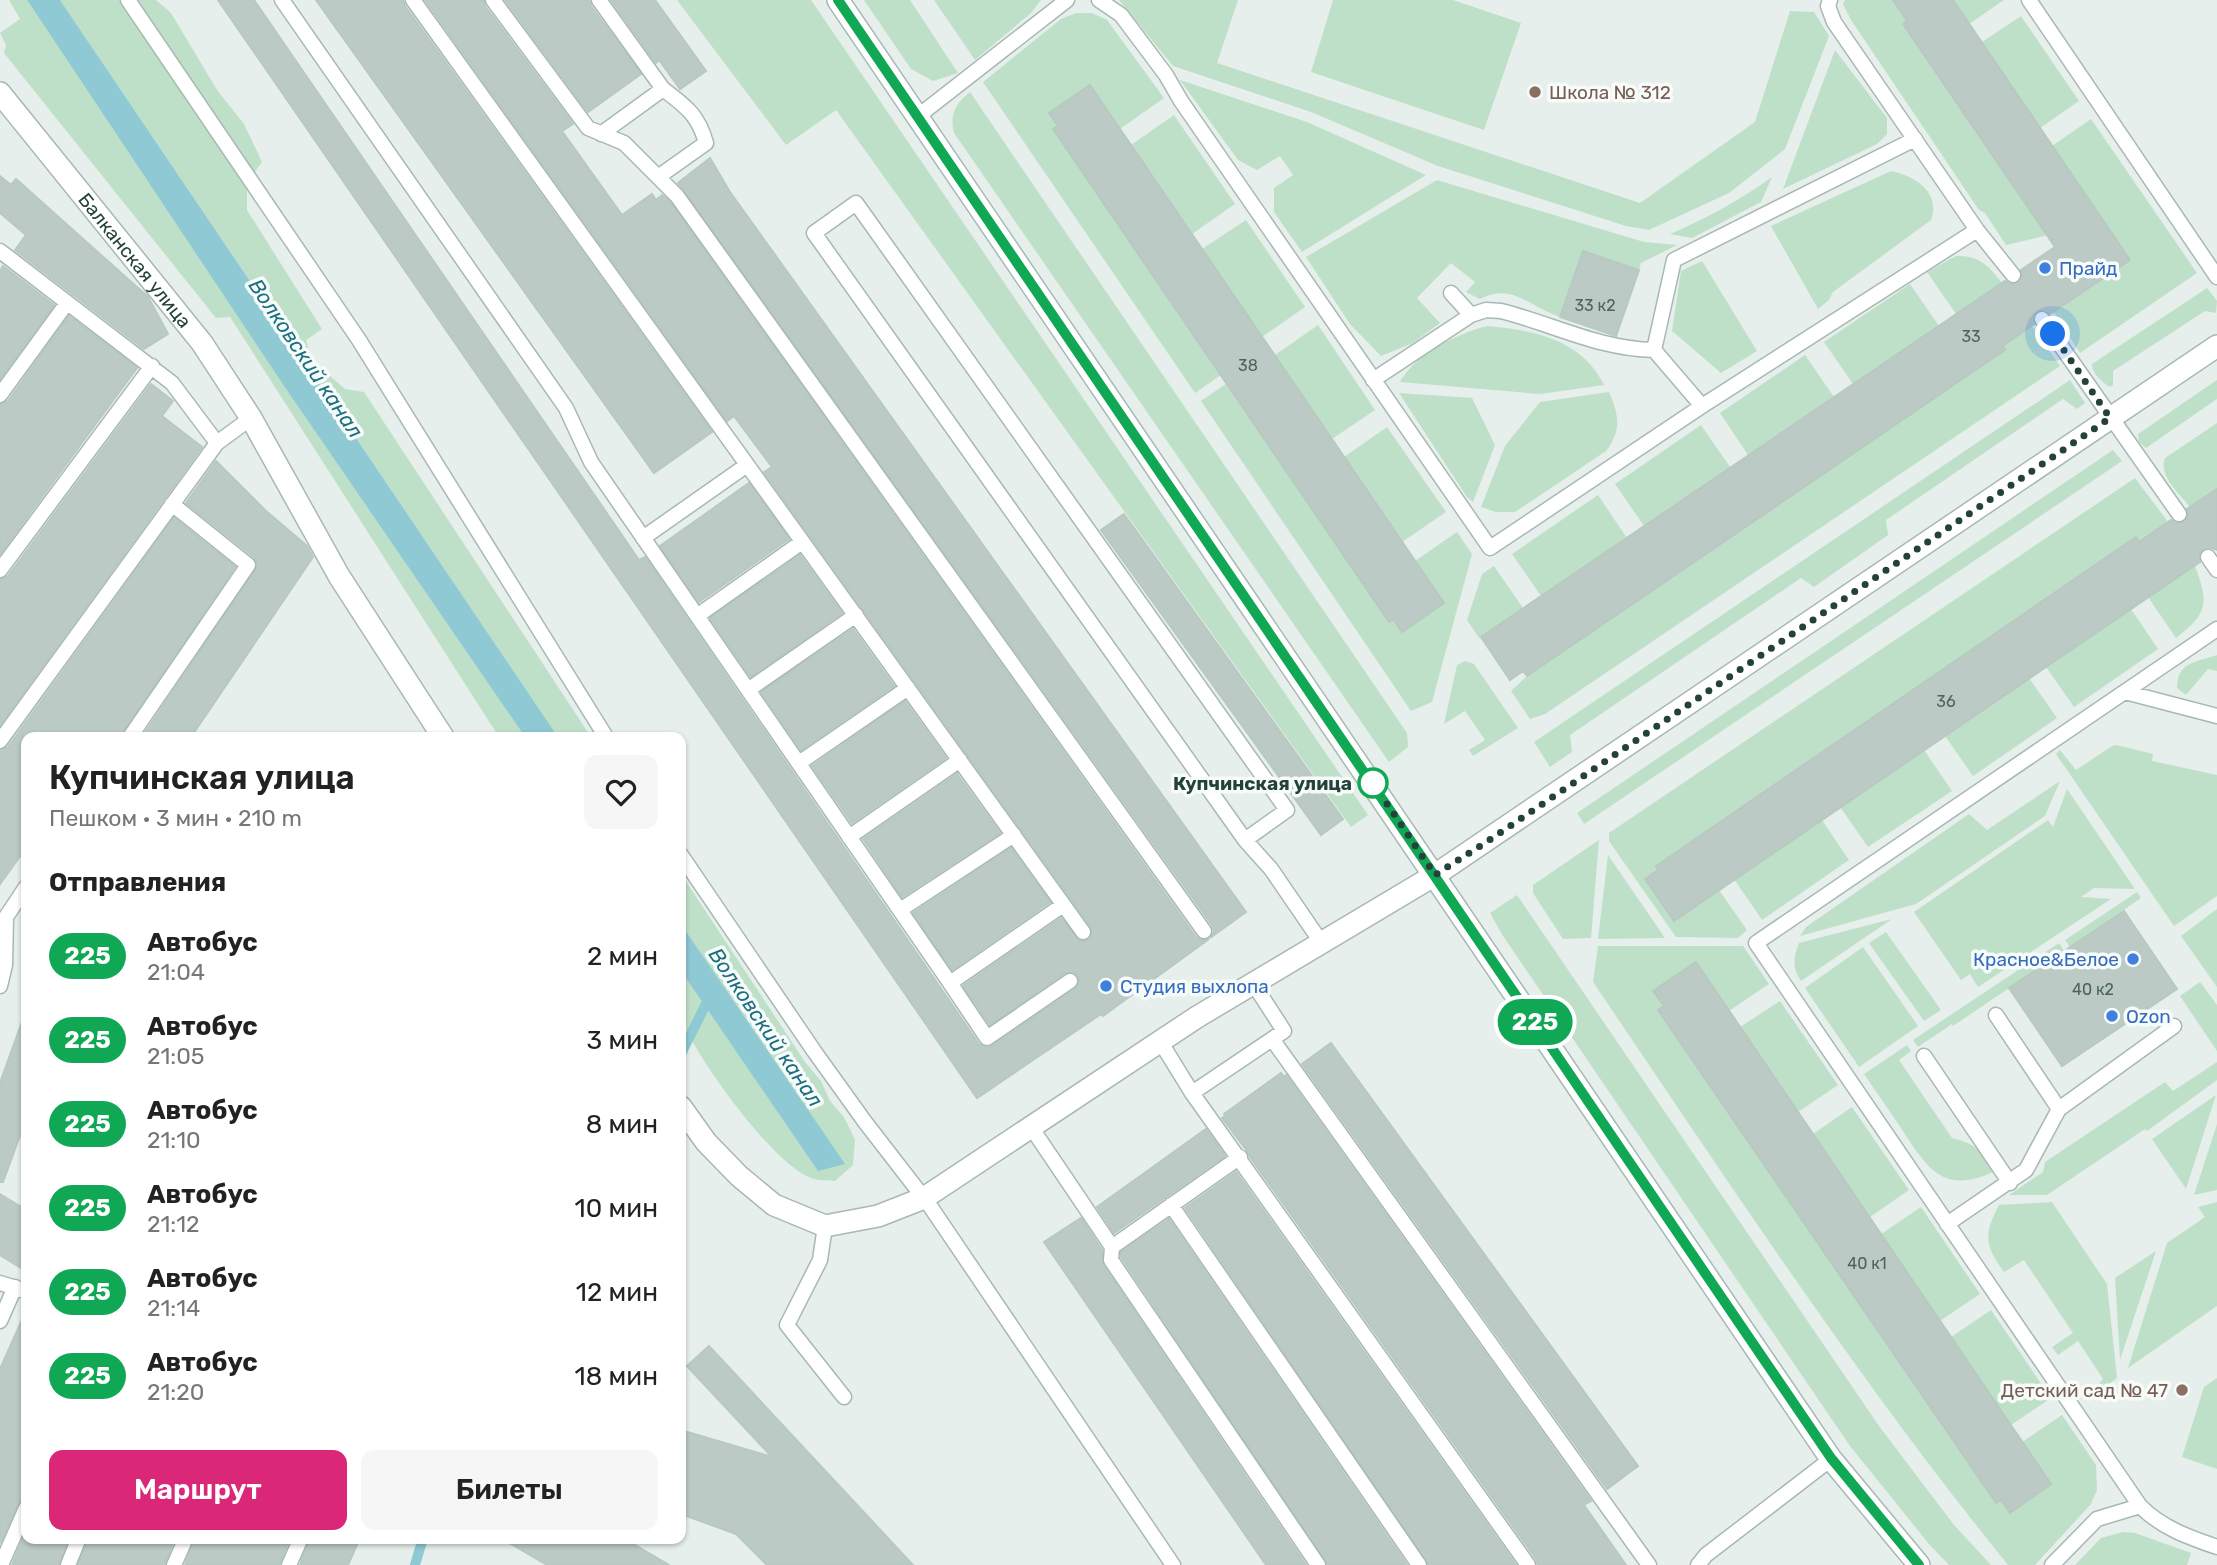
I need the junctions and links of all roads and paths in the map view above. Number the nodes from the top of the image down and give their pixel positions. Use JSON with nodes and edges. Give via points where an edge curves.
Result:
{"nodes":[{"id":1,"x":128,"y":0,"type":"edge"},
{"id":2,"x":282,"y":0,"type":"edge"},
{"id":3,"x":413,"y":0,"type":"edge"},
{"id":4,"x":493,"y":0,"type":"edge"},
{"id":5,"x":599,"y":0,"type":"edge"},
{"id":6,"x":838,"y":0,"type":"edge"},
{"id":7,"x":1067,"y":0,"type":"edge"},
{"id":8,"x":1099,"y":0,"type":"edge"},
{"id":9,"x":1830,"y":0,"type":"edge"},
{"id":10,"x":2029,"y":0,"type":"edge"},
{"id":11,"x":663,"y":89,"type":"junction"},
{"id":12,"x":0,"y":93,"type":"edge"},
{"id":13,"x":917,"y":117,"type":"junction"},
{"id":14,"x":601,"y":134,"type":"junction"},
{"id":15,"x":1915,"y":139,"type":"junction"},
{"id":16,"x":659,"y":177,"type":"junction"},
{"id":17,"x":1977,"y":230,"type":"junction"},
{"id":18,"x":0,"y":251,"type":"edge"},
{"id":19,"x":2013,"y":275,"type":"dead end"},
{"id":20,"x":2217,"y":277,"type":"edge"},
{"id":21,"x":1451,"y":293,"type":"dead end"},
{"id":22,"x":67,"y":303,"type":"junction"},
{"id":23,"x":1471,"y":314,"type":"junction"},
{"id":24,"x":2042,"y":319,"type":"dead end"},
{"id":25,"x":2217,"y":346,"type":"edge"},
{"id":26,"x":1654,"y":351,"type":"junction"},
{"id":27,"x":152,"y":366,"type":"junction"},
{"id":28,"x":1373,"y":380,"type":"junction"},
{"id":29,"x":0,"y":395,"type":"edge"},
{"id":30,"x":1702,"y":406,"type":"junction"},
{"id":31,"x":2110,"y":418,"type":"junction"},
{"id":32,"x":256,"y":427,"type":"junction"},
{"id":33,"x":217,"y":443,"type":"junction"},
{"id":34,"x":747,"y":466,"type":"junction"},
{"id":35,"x":172,"y":504,"type":"junction"},
{"id":36,"x":2179,"y":514,"type":"dead end"},
{"id":37,"x":643,"y":538,"type":"junction"},
{"id":38,"x":802,"y":542,"type":"junction"},
{"id":39,"x":2208,"y":557,"type":"dead end"},
{"id":40,"x":0,"y":570,"type":"edge"},
{"id":41,"x":2217,"y":570,"type":"edge"},
{"id":42,"x":856,"y":615,"type":"junction"},
{"id":43,"x":697,"y":616,"type":"junction"},
{"id":44,"x":2217,"y":629,"type":"edge"},
{"id":45,"x":908,"y":688,"type":"junction"},
{"id":46,"x":748,"y":690,"type":"junction"},
{"id":47,"x":2125,"y":692,"type":"junction"},
{"id":48,"x":2217,"y":716,"type":"edge"},
{"id":49,"x":133,"y":732,"type":"edge"},
{"id":50,"x":440,"y":732,"type":"edge"},
{"id":51,"x":603,"y":732,"type":"edge"},
{"id":52,"x":0,"y":741,"type":"edge"},
{"id":53,"x":960,"y":760,"type":"junction"},
{"id":54,"x":799,"y":763,"type":"junction"},
{"id":55,"x":1014,"y":835,"type":"junction"},
{"id":56,"x":849,"y":837,"type":"junction"},
{"id":57,"x":1245,"y":840,"type":"junction"},
{"id":58,"x":686,"y":862,"type":"edge"},
{"id":59,"x":1435,"y":875,"type":"junction"},
{"id":60,"x":21,"y":893,"type":"edge"},
{"id":61,"x":1063,"y":905,"type":"junction"},
{"id":62,"x":900,"y":910,"type":"junction"},
{"id":63,"x":3,"y":915,"type":"edge"},
{"id":64,"x":1204,"y":931,"type":"dead end"},
{"id":65,"x":1083,"y":932,"type":"dead end"},
{"id":66,"x":1321,"y":942,"type":"junction"},
{"id":67,"x":1070,"y":981,"type":"dead end"},
{"id":68,"x":950,"y":983,"type":"junction"},
{"id":69,"x":1253,"y":983,"type":"junction"},
{"id":70,"x":0,"y":986,"type":"edge"},
{"id":71,"x":1996,"y":1015,"type":"dead end"},
{"id":72,"x":2174,"y":1026,"type":"dead end"},
{"id":73,"x":1272,"y":1039,"type":"junction"},
{"id":74,"x":1160,"y":1041,"type":"junction"},
{"id":75,"x":1924,"y":1056,"type":"dead end"},
{"id":76,"x":1192,"y":1093,"type":"junction"},
{"id":77,"x":2059,"y":1109,"type":"junction"},
{"id":78,"x":686,"y":1114,"type":"edge"},
{"id":79,"x":1031,"y":1127,"type":"junction"},
{"id":80,"x":1240,"y":1157,"type":"junction"},
{"id":81,"x":2010,"y":1183,"type":"junction"},
{"id":82,"x":927,"y":1202,"type":"junction"},
{"id":83,"x":1171,"y":1205,"type":"junction"},
{"id":84,"x":1947,"y":1224,"type":"junction"},
{"id":85,"x":825,"y":1226,"type":"junction"},
{"id":86,"x":1112,"y":1248,"type":"junction"},
{"id":87,"x":0,"y":1283,"type":"edge"},
{"id":88,"x":20,"y":1289,"type":"edge"},
{"id":89,"x":0,"y":1321,"type":"edge"},
{"id":90,"x":844,"y":1396,"type":"dead end"},
{"id":91,"x":1831,"y":1458,"type":"junction"},
{"id":92,"x":2140,"y":1506,"type":"junction"},
{"id":93,"x":21,"y":1519,"type":"edge"},
{"id":94,"x":77,"y":1544,"type":"edge"},
{"id":95,"x":183,"y":1544,"type":"edge"},
{"id":96,"x":298,"y":1544,"type":"edge"},
{"id":97,"x":2217,"y":1548,"type":"edge"},
{"id":98,"x":1,"y":1565,"type":"edge"},
{"id":99,"x":68,"y":1565,"type":"edge"},
{"id":100,"x":174,"y":1565,"type":"edge"},
{"id":101,"x":289,"y":1565,"type":"edge"},
{"id":102,"x":1173,"y":1565,"type":"edge"},
{"id":103,"x":1318,"y":1565,"type":"edge"},
{"id":104,"x":1419,"y":1565,"type":"edge"},
{"id":105,"x":1528,"y":1565,"type":"edge"},
{"id":106,"x":1649,"y":1565,"type":"edge"},
{"id":107,"x":1699,"y":1565,"type":"edge"},
{"id":108,"x":1919,"y":1565,"type":"edge"},
{"id":109,"x":2052,"y":1565,"type":"edge"}],
"edges":[{"from":1,"to":51,"type":"lane","via":[[359,341]]},
{"from":2,"to":37,"type":"lane","via":[[566,408],[591,462]]},
{"from":3,"to":34,"type":"lane"},
{"from":4,"to":14,"type":"lane","via":[[588,128]]},
{"from":5,"to":11,"type":"lane"},
{"from":6,"to":13,"type":"street"},
{"from":7,"to":13,"type":"lane"},
{"from":8,"to":28,"type":"lane","via":[[1121,15],[1166,75]]},
{"from":9,"to":15,"type":"lane","via":[[1834,22]]},
{"from":10,"to":20,"type":"lane"},
{"from":11,"to":14,"type":"lane"},
{"from":11,"to":16,"type":"lane","via":[[700,123],[706,142]]},
{"from":12,"to":32,"type":"street","name":"Балканская улица","via":[[202,343]]},
{"from":13,"to":59,"type":"street"},
{"from":14,"to":16,"type":"lane","via":[[624,143]]},
{"from":15,"to":17,"type":"lane"},
{"from":15,"to":26,"type":"lane","via":[[1674,260]]},
{"from":16,"to":64,"type":"lane"},
{"from":17,"to":19,"type":"lane"},
{"from":17,"to":30,"type":"lane"},
{"from":18,"to":22,"type":"lane"},
{"from":21,"to":23,"type":"lane"},
{"from":22,"to":27,"type":"lane"},
{"from":22,"to":29,"type":"lane"},
{"from":23,"to":26,"type":"lane","via":[[1501,311],[1606,345]]},
{"from":23,"to":28,"type":"lane"},
{"from":24,"to":31,"type":"lane"},
{"from":25,"to":31,"type":"street"},
{"from":26,"to":30,"type":"lane"},
{"from":27,"to":33,"type":"lane","via":[[172,383]]},
{"from":27,"to":40,"type":"lane"},
{"from":28,"to":30,"type":"lane","via":[[1490,548]]},
{"from":31,"to":36,"type":"lane"},
{"from":31,"to":59,"type":"street"},
{"from":32,"to":33,"type":"lane"},
{"from":32,"to":50,"type":"street","name":"Балканская улица","via":[[339,576]]},
{"from":33,"to":35,"type":"lane"},
{"from":34,"to":37,"type":"lane"},
{"from":34,"to":38,"type":"lane"},
{"from":35,"to":49,"type":"lane","via":[[248,565]]},
{"from":35,"to":52,"type":"lane"},
{"from":37,"to":43,"type":"lane"},
{"from":38,"to":42,"type":"lane"},
{"from":38,"to":43,"type":"lane"},
{"from":39,"to":41,"type":"lane"},
{"from":42,"to":45,"type":"lane"},
{"from":42,"to":46,"type":"lane"},
{"from":43,"to":46,"type":"lane"},
{"from":44,"to":47,"type":"lane"},
{"from":45,"to":53,"type":"lane"},
{"from":45,"to":54,"type":"lane"},
{"from":46,"to":54,"type":"lane"},
{"from":47,"to":48,"type":"lane"},
{"from":47,"to":84,"type":"lane","via":[[1756,943]]},
{"from":53,"to":55,"type":"lane"},
{"from":53,"to":56,"type":"lane"},
{"from":54,"to":56,"type":"lane"},
{"from":55,"to":61,"type":"lane"},
{"from":55,"to":62,"type":"lane"},
{"from":56,"to":62,"type":"lane"},
{"from":57,"to":57,"type":"lane","via":[[814,233],[856,202],[1287,810]]},
{"from":57,"to":66,"type":"lane","via":[[1271,869]]},
{"from":58,"to":82,"type":"lane","via":[[814,1051]]},
{"from":59,"to":66,"type":"street"},
{"from":59,"to":91,"type":"street"},
{"from":60,"to":63,"type":"lane"},
{"from":61,"to":65,"type":"lane"},
{"from":61,"to":68,"type":"lane"},
{"from":62,"to":68,"type":"lane"},
{"from":63,"to":70,"type":"lane","via":[[5,965]]},
{"from":66,"to":69,"type":"street"},
{"from":67,"to":68,"type":"lane","via":[[987,1038]]},
{"from":69,"to":73,"type":"lane","via":[[1284,1031]]},
{"from":69,"to":74,"type":"street"},
{"from":71,"to":77,"type":"lane"},
{"from":72,"to":77,"type":"lane"},
{"from":73,"to":76,"type":"lane"},
{"from":73,"to":106,"type":"lane"},
{"from":74,"to":76,"type":"lane"},
{"from":74,"to":79,"type":"street"},
{"from":75,"to":81,"type":"lane"},
{"from":76,"to":80,"type":"lane"},
{"from":77,"to":81,"type":"lane","via":[[2026,1170]]},
{"from":78,"to":85,"type":"street","via":[[706,1142],[774,1205]]},
{"from":79,"to":82,"type":"street"},
{"from":79,"to":86,"type":"lane"},
{"from":80,"to":83,"type":"lane"},
{"from":80,"to":105,"type":"lane"},
{"from":81,"to":84,"type":"lane"},
{"from":82,"to":85,"type":"street"},
{"from":82,"to":102,"type":"lane"},
{"from":83,"to":86,"type":"lane"},
{"from":83,"to":104,"type":"lane"},
{"from":84,"to":92,"type":"lane"},
{"from":85,"to":90,"type":"lane","via":[[820,1260],[787,1325]]},
{"from":86,"to":103,"type":"lane","via":[[1111,1260]]},
{"from":87,"to":88,"type":"lane"},
{"from":88,"to":89,"type":"lane"},
{"from":91,"to":107,"type":"lane"},
{"from":91,"to":108,"type":"street"},
{"from":92,"to":97,"type":"lane","via":[[2155,1521]]},
{"from":92,"to":109,"type":"lane","via":[[2097,1519]]},
{"from":93,"to":98,"type":"lane"},
{"from":94,"to":99,"type":"lane"},
{"from":95,"to":100,"type":"lane"},
{"from":96,"to":101,"type":"lane"}]}
